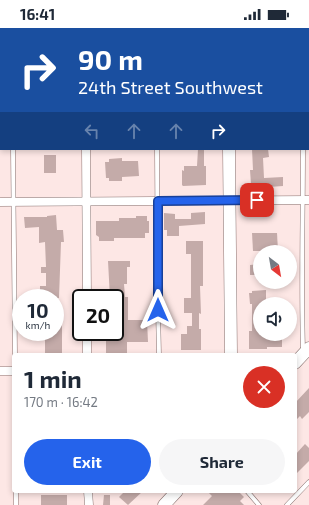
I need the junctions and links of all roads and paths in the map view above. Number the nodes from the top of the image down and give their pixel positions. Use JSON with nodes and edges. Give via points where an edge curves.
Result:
{"nodes":[{"id":1,"x":13,"y":150,"type":"edge"},
{"id":2,"x":86,"y":150,"type":"edge"},
{"id":3,"x":157,"y":150,"type":"edge"},
{"id":4,"x":229,"y":150,"type":"edge"},
{"id":5,"x":303,"y":150,"type":"edge"},
{"id":6,"x":230,"y":200,"type":"junction"},
{"id":7,"x":306,"y":200,"type":"edge"},
{"id":8,"x":158,"y":201,"type":"junction"},
{"id":9,"x":0,"y":202,"type":"edge"},
{"id":10,"x":14,"y":202,"type":"junction"},
{"id":11,"x":86,"y":202,"type":"junction"},
{"id":12,"x":87,"y":289,"type":"edge"},
{"id":13,"x":87,"y":341,"type":"edge"},
{"id":14,"x":15,"y":353,"type":"edge"},
{"id":15,"x":87,"y":353,"type":"edge"},
{"id":16,"x":159,"y":353,"type":"edge"},
{"id":17,"x":231,"y":353,"type":"edge"},
{"id":18,"x":302,"y":355,"type":"edge"},
{"id":19,"x":0,"y":371,"type":"edge"},
{"id":20,"x":12,"y":371,"type":"edge"},
{"id":21,"x":309,"y":482,"type":"edge"},
{"id":22,"x":16,"y":493,"type":"edge"},
{"id":23,"x":88,"y":493,"type":"edge"},
{"id":24,"x":175,"y":493,"type":"edge"},
{"id":25,"x":250,"y":493,"type":"edge"},
{"id":26,"x":16,"y":505,"type":"edge"},
{"id":27,"x":88,"y":505,"type":"edge"},
{"id":28,"x":164,"y":505,"type":"edge"},
{"id":29,"x":259,"y":505,"type":"edge"},
{"id":30,"x":287,"y":505,"type":"edge"}],
"edges":[{"from":1,"to":10,"type":"lane"},
{"from":2,"to":11,"type":"street"},
{"from":3,"to":8,"type":"lane"},
{"from":4,"to":6,"type":"street"},
{"from":5,"to":7,"type":"lane"},
{"from":6,"to":7,"type":"street"},
{"from":6,"to":8,"type":"street"},
{"from":6,"to":17,"type":"street"},
{"from":7,"to":18,"type":"lane"},
{"from":8,"to":11,"type":"street"},
{"from":8,"to":16,"type":"lane"},
{"from":9,"to":10,"type":"street"},
{"from":10,"to":11,"type":"street"},
{"from":10,"to":14,"type":"lane"},
{"from":11,"to":12,"type":"street"},
{"from":13,"to":15,"type":"street"},
{"from":19,"to":20,"type":"street"},
{"from":21,"to":30,"type":"lane"},
{"from":22,"to":26,"type":"lane"},
{"from":23,"to":27,"type":"street"},
{"from":24,"to":28,"type":"street"},
{"from":25,"to":29,"type":"lane"}]}
